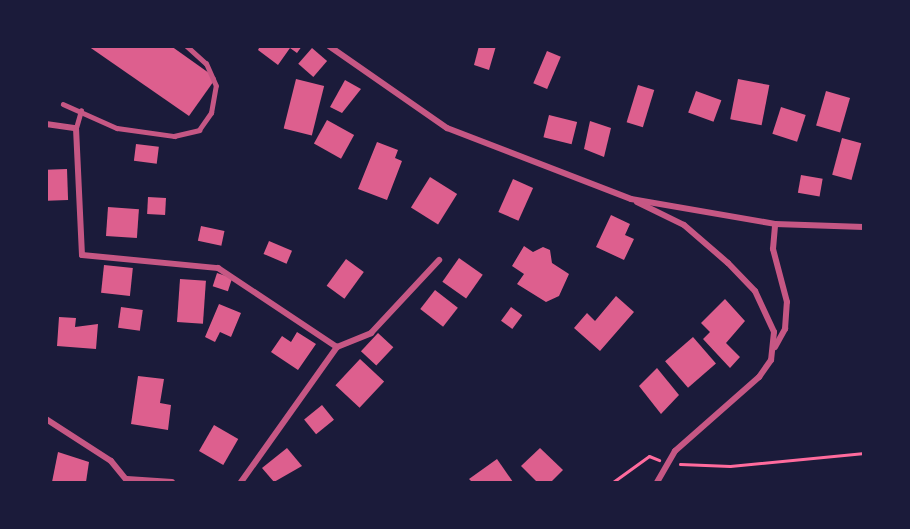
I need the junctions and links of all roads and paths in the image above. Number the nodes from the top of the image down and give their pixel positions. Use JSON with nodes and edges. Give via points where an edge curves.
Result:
{"nodes":[{"id":1,"x":186,"y":46,"type":"edge"},
{"id":2,"x":329,"y":46,"type":"edge"},
{"id":3,"x":63,"y":104,"type":"dead end"},
{"id":4,"x":81,"y":111,"type":"junction"},
{"id":5,"x":46,"y":124,"type":"edge"},
{"id":6,"x":76,"y":128,"type":"junction"},
{"id":7,"x":631,"y":200,"type":"junction"},
{"id":8,"x":775,"y":224,"type":"junction"},
{"id":9,"x":864,"y":227,"type":"edge"},
{"id":10,"x":439,"y":260,"type":"dead end"},
{"id":11,"x":337,"y":347,"type":"junction"},
{"id":12,"x":775,"y":347,"type":"junction"},
{"id":13,"x":46,"y":419,"type":"edge"},
{"id":14,"x":864,"y":453,"type":"edge"},
{"id":15,"x":668,"y":463,"type":"junction"},
{"id":16,"x":128,"y":481,"type":"edge"},
{"id":17,"x":172,"y":483,"type":"edge"},
{"id":18,"x":241,"y":483,"type":"edge"},
{"id":19,"x":613,"y":483,"type":"edge"},
{"id":20,"x":657,"y":483,"type":"edge"}],
"edges":[{"from":1,"to":4,"type":"lane","via":[[206,64],[216,86],[211,113],[199,130],[174,136],[117,128]]},
{"from":2,"to":7,"type":"street","via":[[447,128]]},
{"from":3,"to":4,"type":"lane"},
{"from":4,"to":6,"type":"lane"},
{"from":5,"to":6,"type":"street"},
{"from":6,"to":11,"type":"street","via":[[82,255],[218,268]]},
{"from":7,"to":8,"type":"street"},
{"from":7,"to":12,"type":"street","via":[[684,225],[755,291],[774,332]]},
{"from":8,"to":9,"type":"street"},
{"from":8,"to":12,"type":"street","via":[[773,249],[787,302],[785,329]]},
{"from":10,"to":11,"type":"street","via":[[370,333]]},
{"from":11,"to":18,"type":"street"},
{"from":12,"to":15,"type":"street","via":[[759,377]]},
{"from":13,"to":16,"type":"street","via":[[111,461]]},
{"from":14,"to":15,"type":"path","via":[[730,466]]},
{"from":15,"to":19,"type":"path","via":[[649,456]]},
{"from":15,"to":20,"type":"street"},
{"from":16,"to":17,"type":"street"}]}
